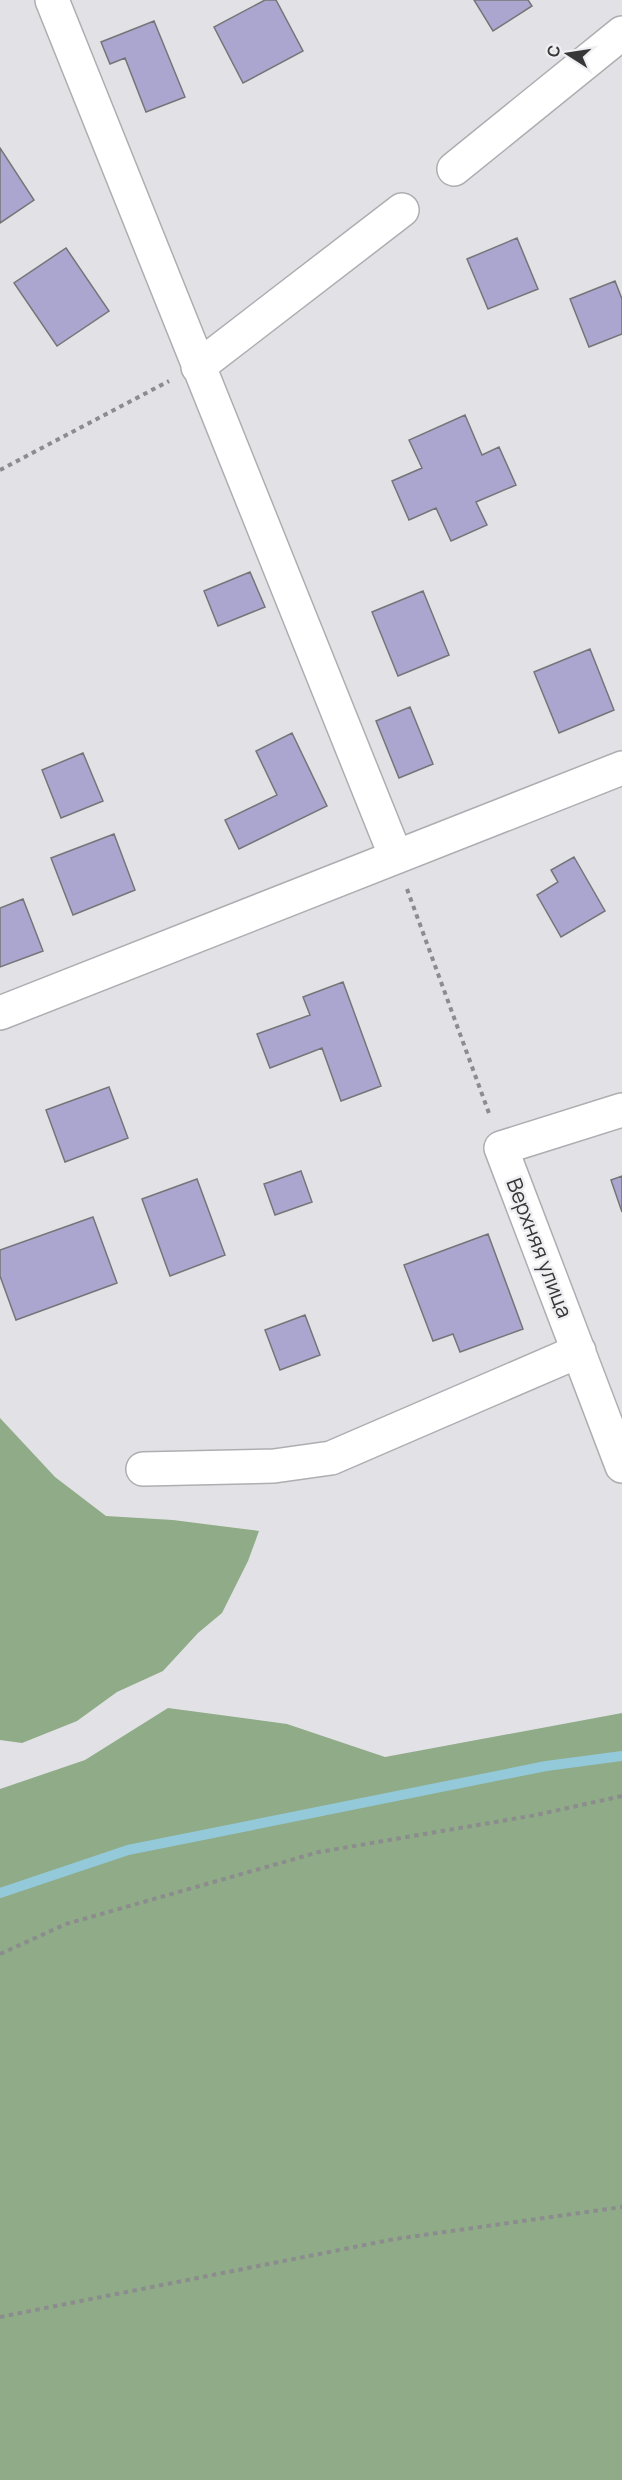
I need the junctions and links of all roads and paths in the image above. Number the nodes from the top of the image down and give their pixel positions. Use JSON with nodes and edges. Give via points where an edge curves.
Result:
{"nodes":[{"id":1,"x":52,"y":0,"type":"edge"},
{"id":2,"x":622,"y":33,"type":"edge"},
{"id":3,"x":454,"y":169,"type":"dead end"},
{"id":4,"x":402,"y":210,"type":"dead end"},
{"id":5,"x":198,"y":367,"type":"junction"},
{"id":6,"x":0,"y":470,"type":"edge"},
{"id":7,"x":622,"y":768,"type":"edge"},
{"id":8,"x":396,"y":857,"type":"junction"},
{"id":9,"x":0,"y":1013,"type":"edge"},
{"id":10,"x":622,"y":1110,"type":"edge"},
{"id":11,"x":501,"y":1148,"type":"junction"},
{"id":12,"x":579,"y":1351,"type":"junction"},
{"id":13,"x":622,"y":1466,"type":"edge"},
{"id":14,"x":142,"y":1469,"type":"dead end"},
{"id":15,"x":622,"y":1796,"type":"edge"},
{"id":16,"x":0,"y":1954,"type":"edge"},
{"id":17,"x":622,"y":2207,"type":"edge"},
{"id":18,"x":0,"y":2317,"type":"edge"}],
"edges":[{"from":1,"to":5,"type":"street"},
{"from":2,"to":3,"type":"street"},
{"from":4,"to":5,"type":"street"},
{"from":5,"to":6,"type":"path"},
{"from":5,"to":8,"type":"street"},
{"from":7,"to":8,"type":"street"},
{"from":8,"to":9,"type":"street"},
{"from":8,"to":11,"type":"path"},
{"from":10,"to":11,"type":"street"},
{"from":11,"to":12,"type":"street","name":"Верхняя улица"},
{"from":12,"to":13,"type":"street","name":"Верхняя улица"},
{"from":12,"to":14,"type":"street","via":[[331,1458],[274,1466]]},
{"from":15,"to":16,"type":"path","via":[[536,1815],[320,1852],[66,1924]]},
{"from":17,"to":18,"type":"path","via":[[395,2239]]}]}
